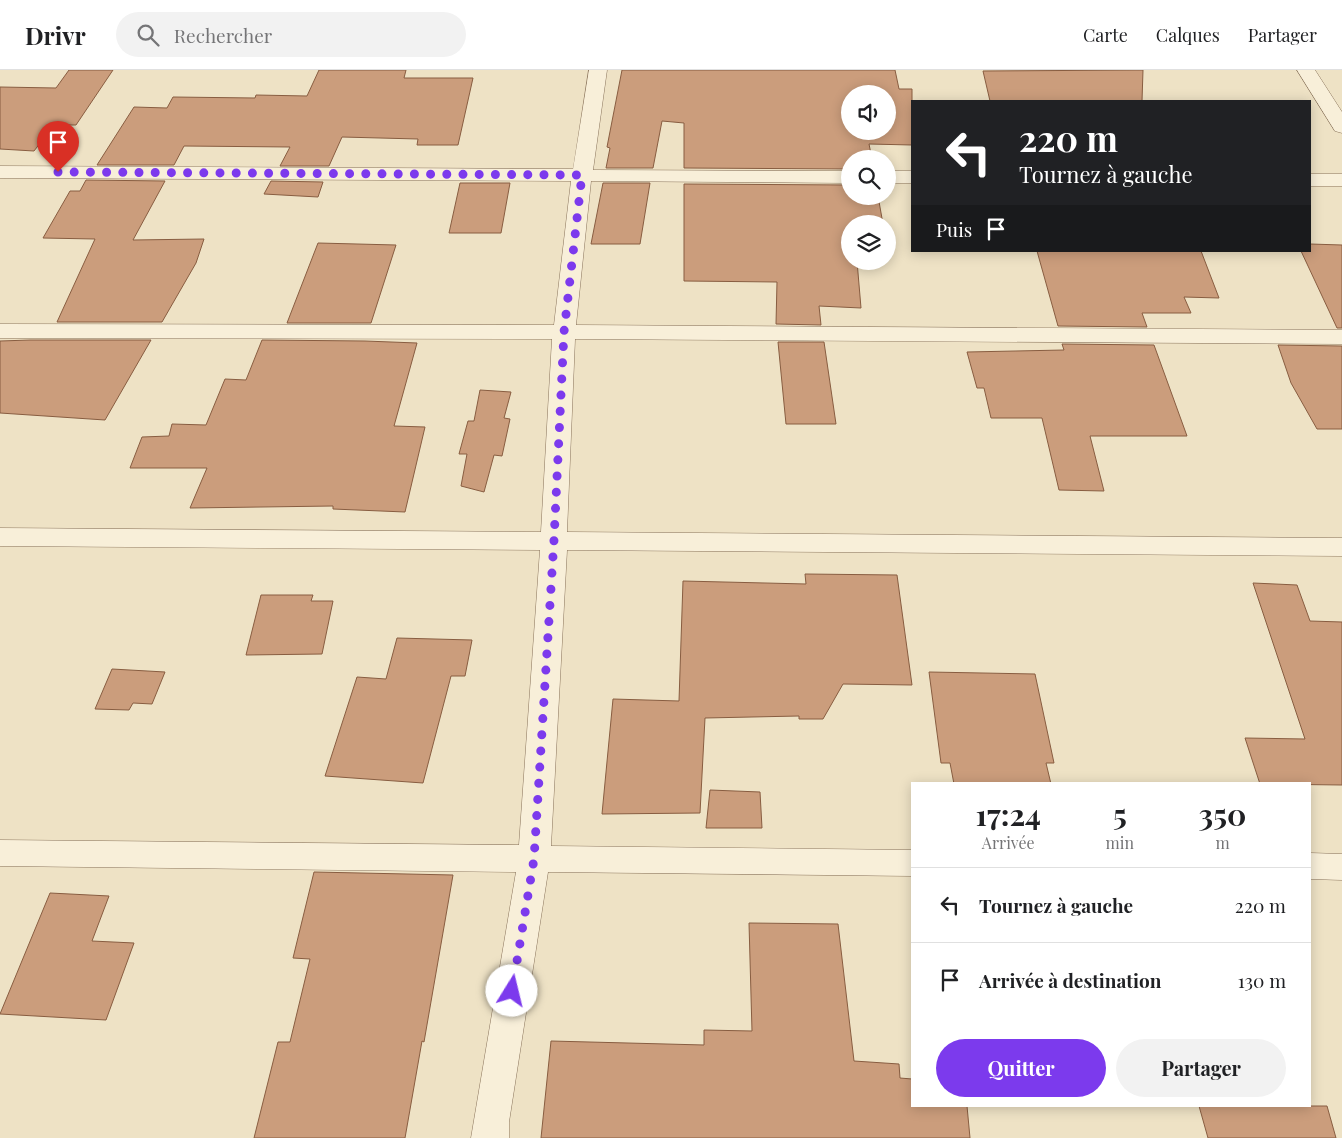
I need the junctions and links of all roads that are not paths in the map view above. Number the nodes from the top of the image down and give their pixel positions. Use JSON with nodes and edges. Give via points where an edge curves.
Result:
{"nodes":[{"id":1,"x":598,"y":70,"type":"edge"},
{"id":2,"x":1306,"y":70,"type":"edge"},
{"id":3,"x":1342,"y":127,"type":"edge"},
{"id":4,"x":0,"y":172,"type":"edge"},
{"id":5,"x":582,"y":175,"type":"junction"},
{"id":6,"x":841,"y":177,"type":"edge"},
{"id":7,"x":896,"y":177,"type":"edge"},
{"id":8,"x":911,"y":177,"type":"edge"},
{"id":9,"x":1311,"y":180,"type":"edge"},
{"id":10,"x":1342,"y":180,"type":"edge"},
{"id":11,"x":0,"y":331,"type":"edge"},
{"id":12,"x":564,"y":332,"type":"junction"},
{"id":13,"x":1342,"y":337,"type":"edge"},
{"id":14,"x":0,"y":537,"type":"edge"},
{"id":15,"x":554,"y":540,"type":"junction"},
{"id":16,"x":1342,"y":547,"type":"edge"},
{"id":17,"x":0,"y":853,"type":"edge"},
{"id":18,"x":534,"y":859,"type":"junction"},
{"id":19,"x":911,"y":863,"type":"edge"},
{"id":20,"x":1311,"y":866,"type":"edge"},
{"id":21,"x":1342,"y":867,"type":"edge"},
{"id":22,"x":490,"y":1138,"type":"edge"}],
"edges":[{"from":1,"to":5,"type":"street"},
{"from":2,"to":3,"type":"street"},
{"from":4,"to":5,"type":"street"},
{"from":5,"to":6,"type":"street"},
{"from":5,"to":12,"type":"street"},
{"from":7,"to":8,"type":"street"},
{"from":9,"to":10,"type":"street"},
{"from":11,"to":12,"type":"street"},
{"from":12,"to":13,"type":"street"},
{"from":12,"to":15,"type":"street"},
{"from":14,"to":15,"type":"street"},
{"from":15,"to":16,"type":"street"},
{"from":15,"to":18,"type":"street"},
{"from":17,"to":18,"type":"street"},
{"from":18,"to":19,"type":"street"},
{"from":18,"to":22,"type":"street"},
{"from":20,"to":21,"type":"street"}]}
